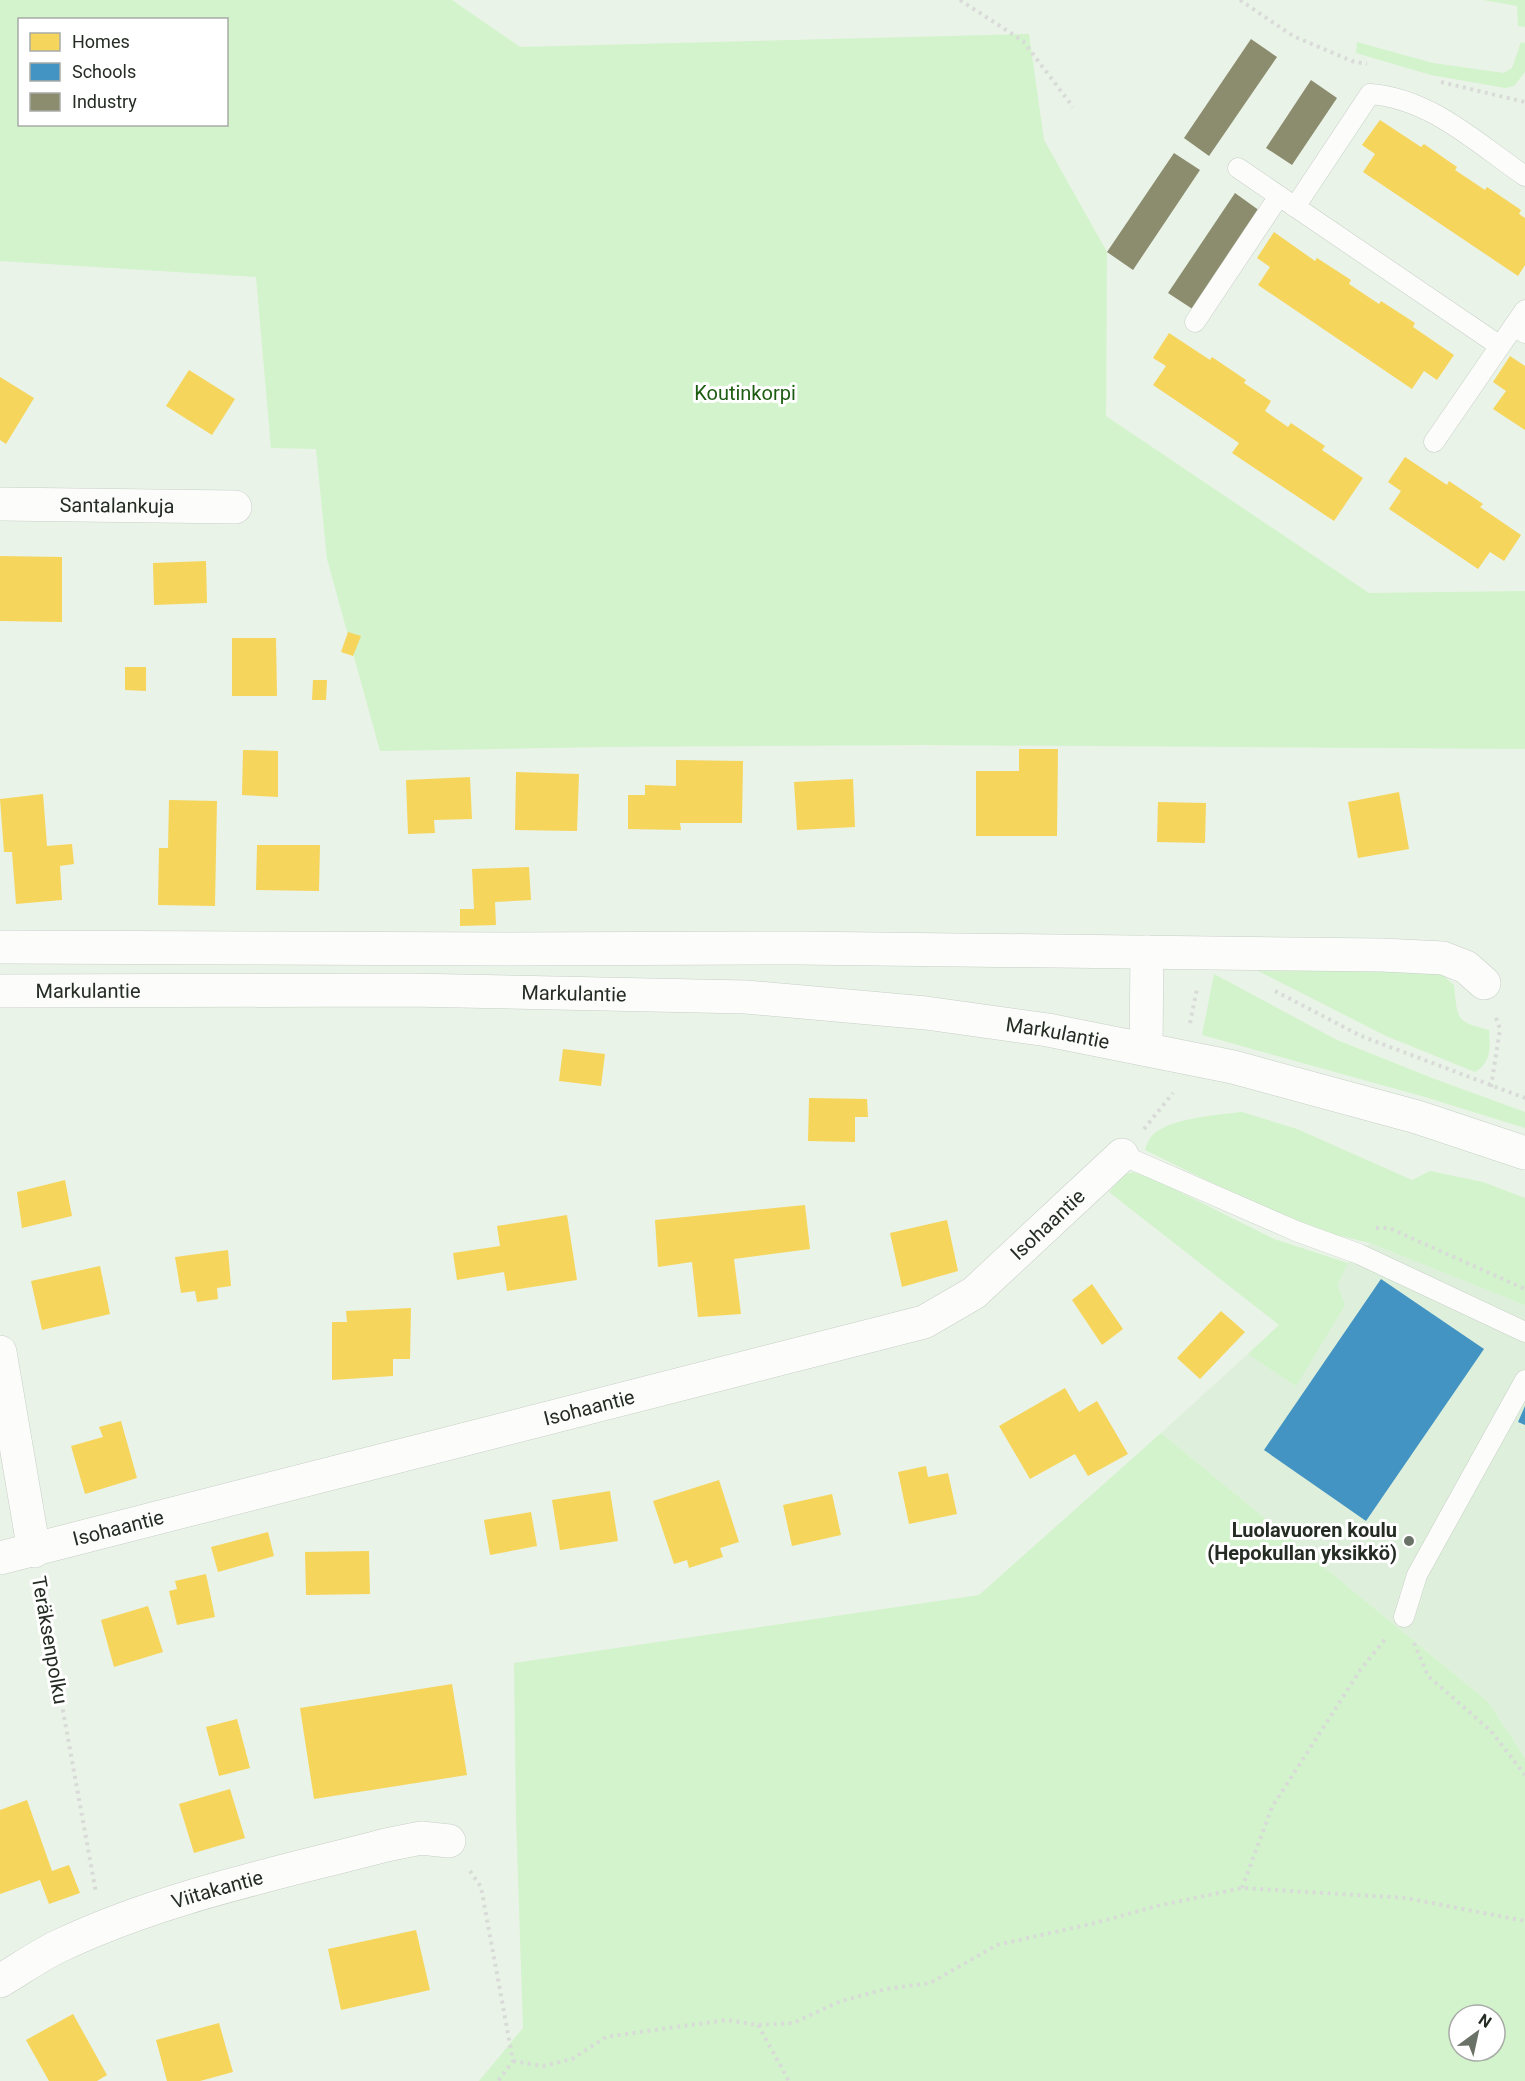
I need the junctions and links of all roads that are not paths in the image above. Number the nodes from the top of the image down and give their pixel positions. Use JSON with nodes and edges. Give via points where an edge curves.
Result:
{"nodes":[{"id":1,"x":1238,"y":168,"type":"dead end"},
{"id":2,"x":1525,"y":176,"type":"edge"},
{"id":3,"x":1279,"y":196,"type":"junction"},
{"id":4,"x":1295,"y":207,"type":"junction"},
{"id":5,"x":1196,"y":322,"type":"dead end"},
{"id":6,"x":1521,"y":323,"type":"edge"},
{"id":7,"x":1500,"y":346,"type":"junction"},
{"id":8,"x":1434,"y":442,"type":"dead end"},
{"id":9,"x":0,"y":504,"type":"edge"},
{"id":10,"x":235,"y":507,"type":"dead end"},
{"id":11,"x":0,"y":947,"type":"edge"},
{"id":12,"x":1147,"y":952,"type":"junction"},
{"id":13,"x":1484,"y":984,"type":"road end"},
{"id":14,"x":0,"y":991,"type":"edge"},
{"id":15,"x":1146,"y":1048,"type":"junction"},
{"id":16,"x":1525,"y":1154,"type":"edge"},
{"id":17,"x":1122,"y":1155,"type":"joint"},
{"id":18,"x":1525,"y":1332,"type":"edge"},
{"id":19,"x":0,"y":1352,"type":"edge"},
{"id":20,"x":1525,"y":1380,"type":"edge"},
{"id":21,"x":34,"y":1551,"type":"junction"},
{"id":22,"x":0,"y":1558,"type":"edge"},
{"id":23,"x":1404,"y":1617,"type":"road end"},
{"id":24,"x":448,"y":1841,"type":"dead end"},
{"id":25,"x":0,"y":1981,"type":"edge"}],
"edges":[{"from":1,"to":3,"type":"lane"},
{"from":2,"to":4,"type":"lane","via":[[1423,108],[1388,95],[1370,94]]},
{"from":3,"to":4,"type":"lane"},
{"from":3,"to":5,"type":"lane"},
{"from":4,"to":7,"type":"lane"},
{"from":6,"to":7,"type":"lane"},
{"from":7,"to":8,"type":"lane"},
{"from":9,"to":10,"type":"street","name":"Santalankuja"},
{"from":11,"to":12,"type":"street"},
{"from":12,"to":13,"type":"street","via":[[1443,958],[1466,967]]},
{"from":12,"to":15,"type":"street"},
{"from":14,"to":15,"type":"street","name":"Markulantie","via":[[409,990],[746,997],[926,1013]]},
{"from":15,"to":16,"type":"street","name":"Markulantie","via":[[1318,1089]]},
{"from":17,"to":18,"type":"lane","via":[[1338,1246]]},
{"from":17,"to":21,"type":"street","name":"Isohaantie","via":[[974,1293],[924,1322]]},
{"from":19,"to":21,"type":"street","name":"Teräksenpolku"},
{"from":20,"to":23,"type":"lane","via":[[1417,1575]]},
{"from":21,"to":22,"type":"street","name":"Isohaantie"},
{"from":24,"to":25,"type":"street","name":"Viitakantie","via":[[421,1838],[386,1845],[172,1903],[56,1947]]}]}
